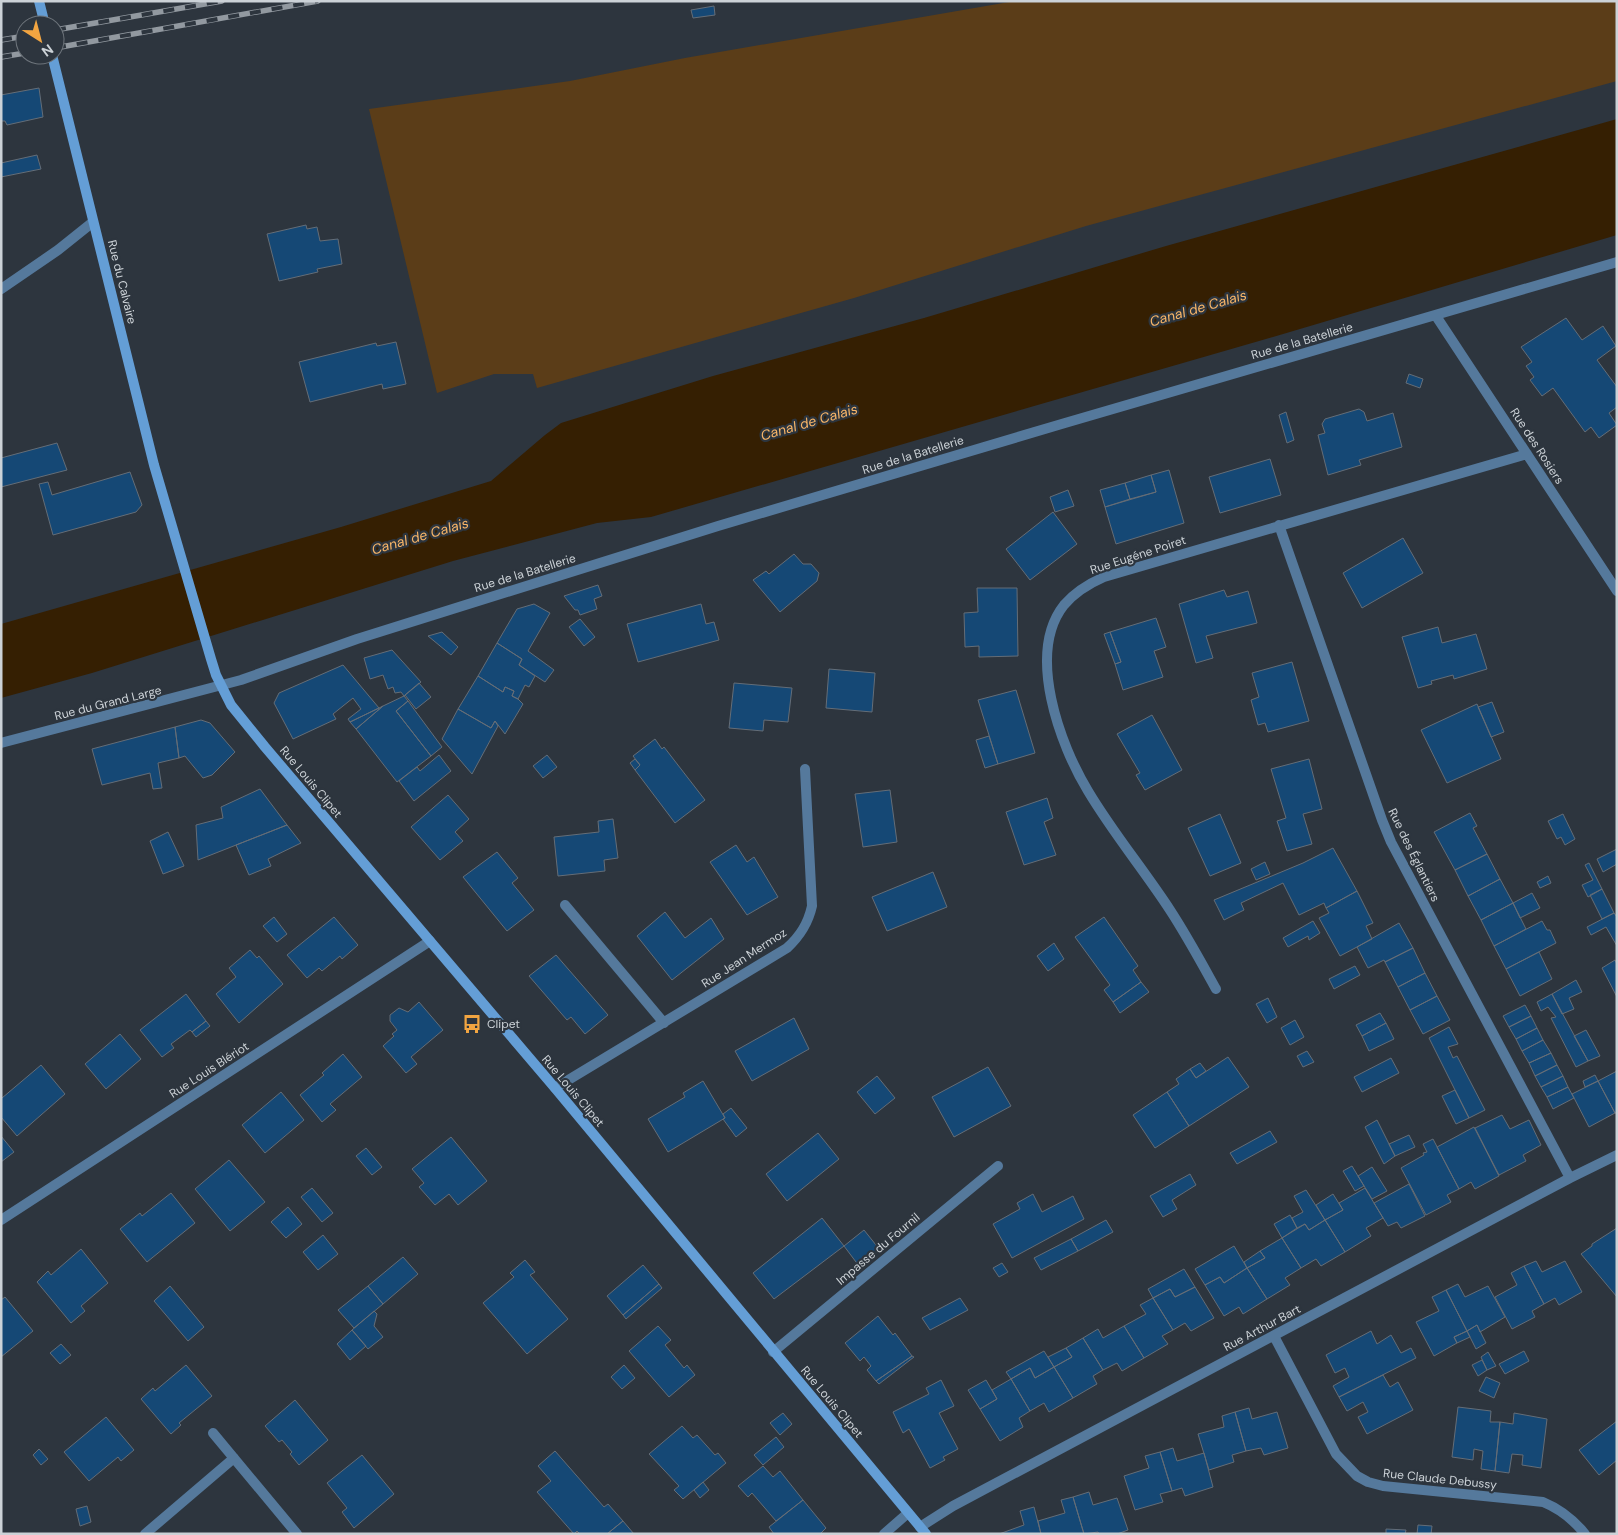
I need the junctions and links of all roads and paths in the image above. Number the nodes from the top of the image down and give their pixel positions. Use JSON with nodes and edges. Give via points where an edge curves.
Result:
{"nodes":[{"id":1,"x":39,"y":1,"type":"edge"},
{"id":2,"x":42,"y":15,"type":"edge"},
{"id":3,"x":55,"y":65,"type":"edge"},
{"id":4,"x":94,"y":222,"type":"junction"},
{"id":5,"x":1617,"y":262,"type":"edge"},
{"id":6,"x":1,"y":290,"type":"edge"},
{"id":7,"x":1436,"y":316,"type":"junction"},
{"id":8,"x":1527,"y":454,"type":"junction"},
{"id":9,"x":1279,"y":525,"type":"junction"},
{"id":10,"x":1617,"y":591,"type":"edge"},
{"id":11,"x":211,"y":659,"type":"joint"},
{"id":12,"x":221,"y":686,"type":"junction"},
{"id":13,"x":1,"y":743,"type":"edge"},
{"id":14,"x":805,"y":769,"type":"dead end"},
{"id":15,"x":566,"y":905,"type":"dead end"},
{"id":16,"x":430,"y":941,"type":"junction"},
{"id":17,"x":1216,"y":989,"type":"dead end"},
{"id":18,"x":664,"y":1023,"type":"junction"},
{"id":19,"x":555,"y":1088,"type":"junction"},
{"id":20,"x":1617,"y":1155,"type":"edge"},
{"id":21,"x":998,"y":1166,"type":"dead end"},
{"id":22,"x":1570,"y":1178,"type":"junction"},
{"id":23,"x":1,"y":1220,"type":"edge"},
{"id":24,"x":1274,"y":1336,"type":"junction"},
{"id":25,"x":774,"y":1352,"type":"junction"},
{"id":26,"x":213,"y":1433,"type":"dead end"},
{"id":27,"x":234,"y":1458,"type":"junction"},
{"id":28,"x":908,"y":1513,"type":"junction"},
{"id":29,"x":923,"y":1530,"type":"edge"},
{"id":30,"x":144,"y":1534,"type":"edge"},
{"id":31,"x":297,"y":1534,"type":"edge"},
{"id":32,"x":884,"y":1534,"type":"edge"},
{"id":33,"x":1584,"y":1534,"type":"edge"}],
"edges":[{"from":1,"to":2,"type":"street"},
{"from":3,"to":4,"type":"street","name":"Rue du Calvaire"},
{"from":4,"to":6,"type":"street"},
{"from":4,"to":11,"type":"street","name":"Rue du Calvaire","via":[[167,515]]},
{"from":5,"to":7,"type":"street","name":"Rue de la Batellerie"},
{"from":7,"to":8,"type":"street","name":"Rue des Rosiers"},
{"from":7,"to":12,"type":"street","name":"Rue de la Batellerie","via":[[718,526],[356,639]]},
{"from":8,"to":9,"type":"street","name":"Rue Eugéne Poiret"},
{"from":8,"to":10,"type":"street","name":"Rue des Rosiers"},
{"from":9,"to":17,"type":"street","name":"Rue Eugéne Poiret","via":[[1089,583],[1063,606],[1048,644],[1056,719],[1075,766],[1088,792],[1170,910]]},
{"from":9,"to":22,"type":"street","name":"Rue des Églantiers","via":[[1391,842]]},
{"from":11,"to":12,"type":"street","name":"Rue Louis Clipet"},
{"from":12,"to":13,"type":"street","name":"Rue du Grand Large"},
{"from":12,"to":16,"type":"street","name":"Rue Louis Clipet","via":[[259,740]]},
{"from":14,"to":18,"type":"street","name":"Rue Jean Mermoz","via":[[812,906],[804,929],[787,948]]},
{"from":15,"to":18,"type":"street"},
{"from":16,"to":19,"type":"street","name":"Rue Louis Clipet"},
{"from":16,"to":23,"type":"street","name":"Rue Louis Blériot"},
{"from":18,"to":19,"type":"street","name":"Rue Jean Mermoz"},
{"from":19,"to":25,"type":"street","name":"Rue Louis Clipet"},
{"from":20,"to":22,"type":"street","name":"Rue Arthur Bart"},
{"from":21,"to":25,"type":"street","name":"Impasse du Fournil"},
{"from":22,"to":24,"type":"street","name":"Rue Arthur Bart"},
{"from":24,"to":29,"type":"street","name":"Rue Arthur Bart","via":[[953,1506]]},
{"from":24,"to":33,"type":"street","name":"Rue Claude Debussy","via":[[1336,1454],[1357,1476],[1383,1486],[1543,1502],[1568,1516]]},
{"from":25,"to":28,"type":"street","name":"Rue Louis Clipet"},
{"from":26,"to":27,"type":"street"},
{"from":27,"to":30,"type":"street"},
{"from":27,"to":31,"type":"street"},
{"from":28,"to":29,"type":"street","name":"Rue Louis Clipet"},
{"from":28,"to":32,"type":"street"}]}
